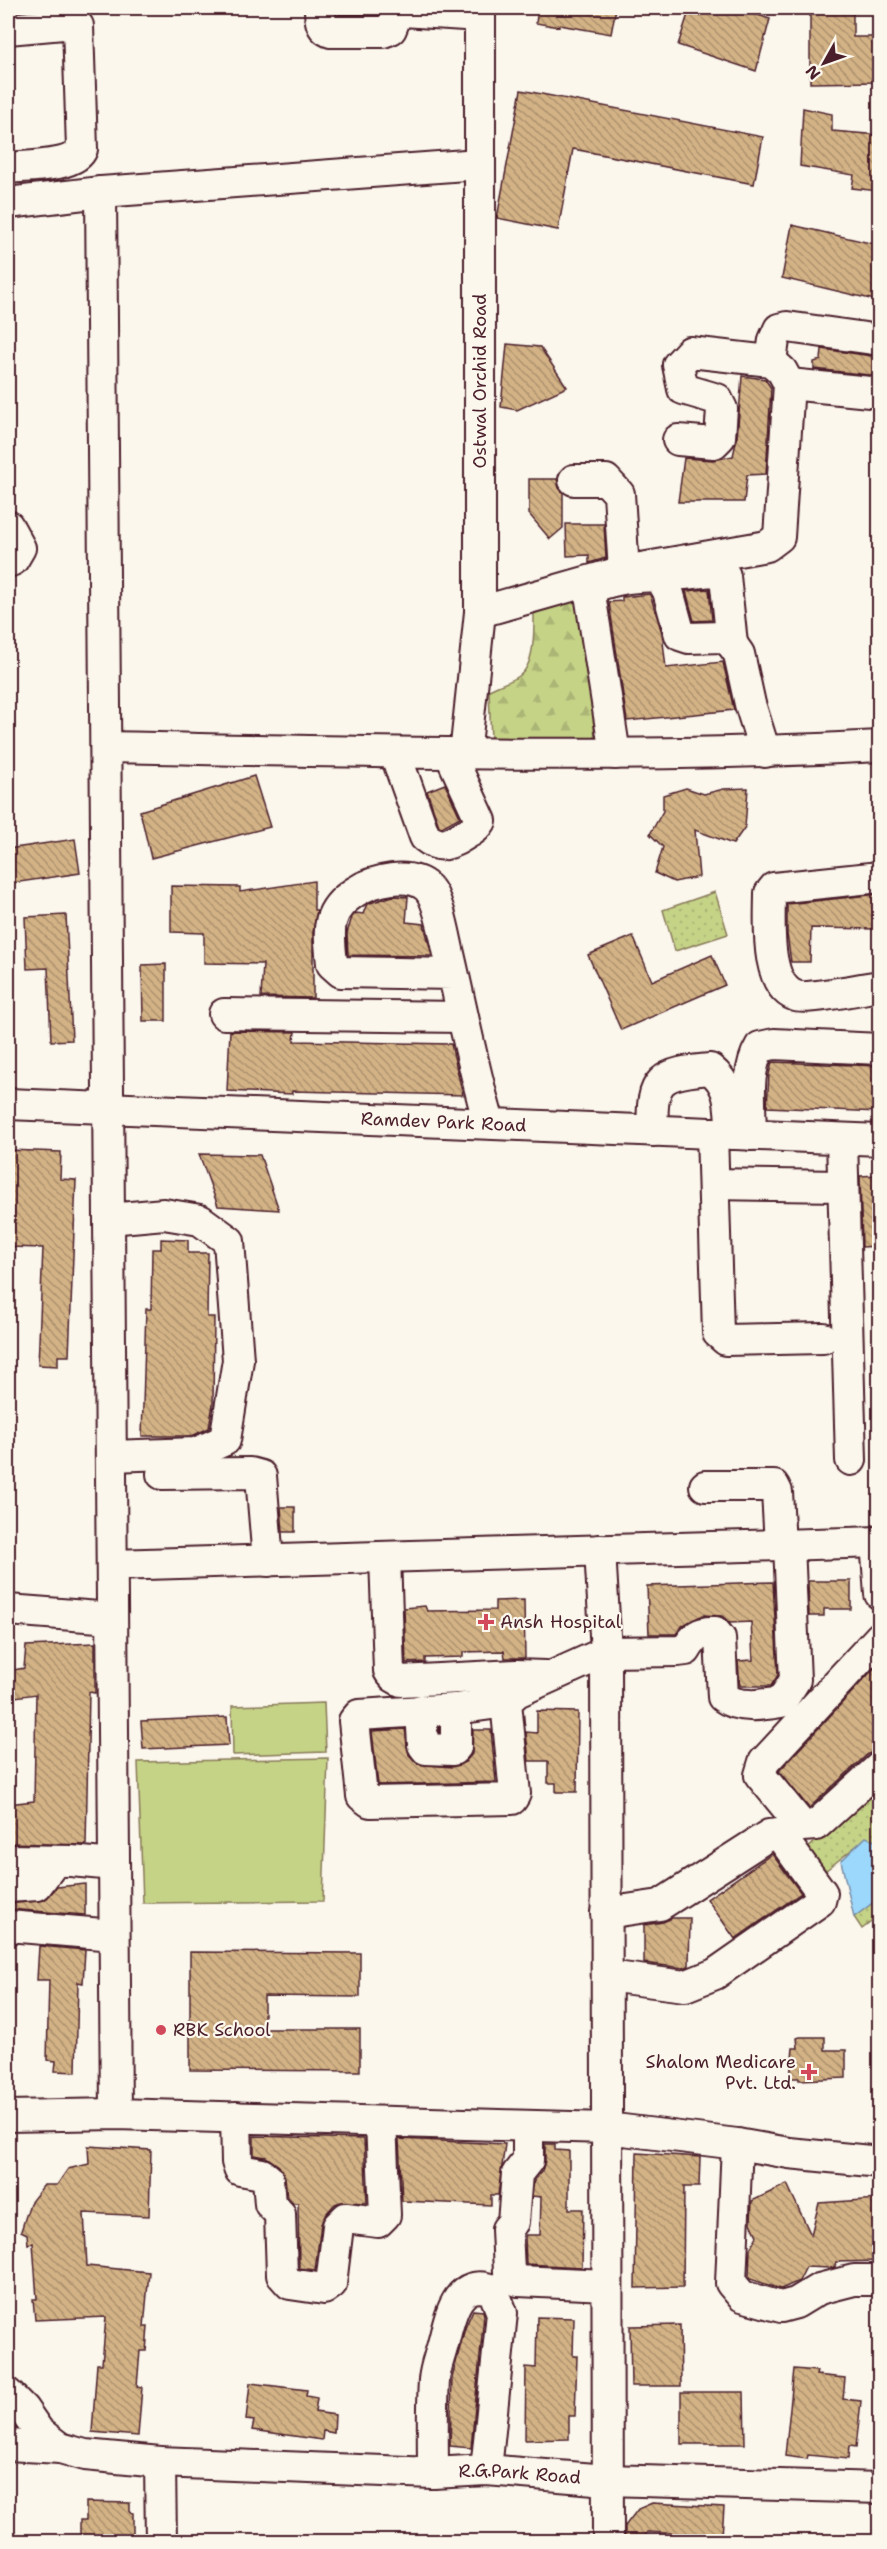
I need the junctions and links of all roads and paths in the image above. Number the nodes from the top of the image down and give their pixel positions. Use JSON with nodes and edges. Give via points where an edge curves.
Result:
{"nodes":[{"id":1,"x":320,"y":8,"type":"edge"},
{"id":2,"x":480,"y":12,"type":"edge"},
{"id":3,"x":8,"y":29,"type":"edge"},
{"id":4,"x":479,"y":164,"type":"junction"},
{"id":5,"x":8,"y":168,"type":"edge"},
{"id":6,"x":101,"y":192,"type":"junction"},
{"id":7,"x":8,"y":203,"type":"edge"},
{"id":8,"x":879,"y":339,"type":"edge"},
{"id":9,"x":780,"y":372,"type":"junction"},
{"id":10,"x":879,"y":393,"type":"edge"},
{"id":11,"x":678,"y":440,"type":"dead end"},
{"id":12,"x":574,"y":480,"type":"dead end"},
{"id":13,"x":8,"y":526,"type":"edge"},
{"id":14,"x":8,"y":562,"type":"edge"},
{"id":15,"x":624,"y":571,"type":"junction"},
{"id":16,"x":660,"y":577,"type":"junction"},
{"id":17,"x":480,"y":612,"type":"junction"},
{"id":18,"x":732,"y":644,"type":"junction"},
{"id":19,"x":879,"y":746,"type":"edge"},
{"id":20,"x":106,"y":747,"type":"junction"},
{"id":21,"x":765,"y":752,"type":"junction"},
{"id":22,"x":394,"y":753,"type":"junction"},
{"id":23,"x":457,"y":754,"type":"junction"},
{"id":24,"x":615,"y":754,"type":"junction"},
{"id":25,"x":879,"y":877,"type":"edge"},
{"id":26,"x":453,"y":974,"type":"dead end"},
{"id":27,"x":879,"y":986,"type":"edge"},
{"id":28,"x":224,"y":1014,"type":"dead end"},
{"id":29,"x":464,"y":1017,"type":"junction"},
{"id":30,"x":879,"y":1049,"type":"edge"},
{"id":31,"x":8,"y":1104,"type":"edge"},
{"id":32,"x":108,"y":1107,"type":"junction"},
{"id":33,"x":489,"y":1123,"type":"junction"},
{"id":34,"x":653,"y":1131,"type":"junction"},
{"id":35,"x":732,"y":1134,"type":"junction"},
{"id":36,"x":842,"y":1139,"type":"junction"},
{"id":37,"x":879,"y":1140,"type":"edge"},
{"id":38,"x":714,"y":1184,"type":"junction"},
{"id":39,"x":843,"y":1186,"type":"junction"},
{"id":40,"x":109,"y":1219,"type":"junction"},
{"id":41,"x":823,"y":1338,"type":"dead end"},
{"id":42,"x":851,"y":1460,"type":"dead end"},
{"id":43,"x":111,"y":1466,"type":"junction"},
{"id":44,"x":705,"y":1486,"type":"dead end"},
{"id":45,"x":878,"y":1542,"type":"edge"},
{"id":46,"x":785,"y":1545,"type":"junction"},
{"id":47,"x":600,"y":1550,"type":"junction"},
{"id":48,"x":385,"y":1557,"type":"junction"},
{"id":49,"x":268,"y":1561,"type":"junction"},
{"id":50,"x":112,"y":1565,"type":"junction"},
{"id":51,"x":879,"y":1594,"type":"edge"},
{"id":52,"x":8,"y":1610,"type":"edge"},
{"id":53,"x":112,"y":1618,"type":"junction"},
{"id":54,"x":879,"y":1636,"type":"edge"},
{"id":55,"x":606,"y":1652,"type":"junction"},
{"id":56,"x":551,"y":1676,"type":"junction"},
{"id":57,"x":506,"y":1702,"type":"junction"},
{"id":58,"x":456,"y":1709,"type":"junction"},
{"id":59,"x":421,"y":1710,"type":"junction"},
{"id":60,"x":879,"y":1767,"type":"edge"},
{"id":61,"x":8,"y":1860,"type":"edge"},
{"id":62,"x":55,"y":1860,"type":"junction"},
{"id":63,"x":114,"y":1865,"type":"junction"},
{"id":64,"x":8,"y":1887,"type":"edge"},
{"id":65,"x":606,"y":1913,"type":"junction"},
{"id":66,"x":8,"y":1926,"type":"edge"},
{"id":67,"x":114,"y":1935,"type":"junction"},
{"id":68,"x":607,"y":1976,"type":"junction"},
{"id":69,"x":116,"y":2114,"type":"junction"},
{"id":70,"x":8,"y":2116,"type":"edge"},
{"id":71,"x":236,"y":2117,"type":"junction"},
{"id":72,"x":381,"y":2122,"type":"junction"},
{"id":73,"x":528,"y":2126,"type":"junction"},
{"id":74,"x":607,"y":2128,"type":"junction"},
{"id":75,"x":737,"y":2144,"type":"junction"},
{"id":76,"x":879,"y":2162,"type":"edge"},
{"id":77,"x":879,"y":2280,"type":"edge"},
{"id":78,"x":607,"y":2285,"type":"junction"},
{"id":79,"x":8,"y":2394,"type":"edge"},
{"id":80,"x":8,"y":2445,"type":"edge"},
{"id":81,"x":60,"y":2448,"type":"junction"},
{"id":82,"x":160,"y":2462,"type":"junction"},
{"id":83,"x":486,"y":2470,"type":"junction"},
{"id":84,"x":433,"y":2473,"type":"junction"},
{"id":85,"x":607,"y":2480,"type":"junction"},
{"id":86,"x":879,"y":2488,"type":"edge"},
{"id":87,"x":161,"y":2541,"type":"edge"},
{"id":88,"x":608,"y":2541,"type":"edge"}],
"edges":[{"from":1,"to":2,"type":"street","via":[[320,22],[331,32],[383,32],[391,29],[397,14],[404,11]]},
{"from":2,"to":4,"type":"street","name":"Ostwal Orchid Road"},
{"from":3,"to":5,"type":"street","via":[[74,23],[78,27],[82,149],[81,155],[72,161]]},
{"from":4,"to":6,"type":"street"},
{"from":4,"to":17,"type":"street","name":"Ostwal Orchid Road"},
{"from":6,"to":7,"type":"street"},
{"from":6,"to":20,"type":"street"},
{"from":8,"to":9,"type":"street","via":[[779,329],[774,340]]},
{"from":9,"to":10,"type":"street"},
{"from":9,"to":11,"type":"street","via":[[690,352],[678,365],[683,389],[717,399],[722,409],[720,437],[714,443]]},
{"from":9,"to":15,"type":"street","via":[[779,537],[767,546]]},
{"from":12,"to":15,"type":"street","via":[[606,480],[619,494]]},
{"from":13,"to":14,"type":"street","via":[[20,548]]},
{"from":15,"to":17,"type":"street"},
{"from":16,"to":18,"type":"street","via":[[680,635],[723,637]]},
{"from":16,"to":18,"type":"street","via":[[712,571],[725,576]]},
{"from":16,"to":24,"type":"street","via":[[605,583],[594,587],[590,594]]},
{"from":17,"to":23,"type":"street","name":"Ostwal Orchid Road"},
{"from":18,"to":21,"type":"street","via":[[740,654]]},
{"from":19,"to":21,"type":"street"},
{"from":20,"to":22,"type":"street"},
{"from":20,"to":32,"type":"street"},
{"from":21,"to":24,"type":"street"},
{"from":22,"to":23,"type":"street"},
{"from":22,"to":23,"type":"street","via":[[425,837],[439,845],[449,845],[481,821]]},
{"from":23,"to":24,"type":"street"},
{"from":25,"to":27,"type":"street","via":[[774,888],[770,893],[771,955],[784,989],[798,997]]},
{"from":26,"to":29,"type":"street"},
{"from":28,"to":29,"type":"street"},
{"from":29,"to":33,"type":"street"},
{"from":30,"to":35,"type":"street","via":[[774,1044],[760,1047]]},
{"from":31,"to":32,"type":"street","name":"Ramdev Park Road"},
{"from":32,"to":33,"type":"street","name":"Ramdev Park Road"},
{"from":32,"to":40,"type":"street"},
{"from":33,"to":34,"type":"street","name":"Ramdev Park Road"},
{"from":34,"to":35,"type":"street","name":"Ramdev Park Road"},
{"from":34,"to":35,"type":"street","via":[[653,1097],[664,1080],[677,1072],[710,1070],[722,1078],[726,1087]]},
{"from":35,"to":36,"type":"street","name":"Ramdev Park Road"},
{"from":35,"to":38,"type":"street"},
{"from":36,"to":37,"type":"street","name":"Ramdev Park Road"},
{"from":36,"to":39,"type":"street"},
{"from":38,"to":39,"type":"street"},
{"from":38,"to":41,"type":"street","via":[[718,1333],[726,1341]]},
{"from":39,"to":42,"type":"street"},
{"from":40,"to":43,"type":"street"},
{"from":40,"to":43,"type":"street","via":[[164,1214],[200,1221],[229,1241],[238,1359],[225,1440],[196,1454]]},
{"from":43,"to":49,"type":"street","via":[[261,1476]]},
{"from":43,"to":50,"type":"street"},
{"from":44,"to":46,"type":"street","via":[[774,1486]]},
{"from":45,"to":46,"type":"street"},
{"from":45,"to":51,"type":"street"},
{"from":46,"to":47,"type":"street"},
{"from":46,"to":55,"type":"street","via":[[795,1680],[780,1702],[756,1706],[723,1697],[720,1638],[715,1632],[703,1631],[692,1638],[686,1650]]},
{"from":47,"to":48,"type":"street"},
{"from":47,"to":55,"type":"street"},
{"from":48,"to":49,"type":"street"},
{"from":48,"to":56,"type":"street","via":[[389,1671],[394,1677],[401,1681]]},
{"from":49,"to":50,"type":"street"},
{"from":50,"to":53,"type":"street"},
{"from":52,"to":53,"type":"street"},
{"from":53,"to":63,"type":"street"},
{"from":54,"to":60,"type":"street","via":[[764,1762],[760,1775],[802,1826],[809,1826],[816,1825]]},
{"from":55,"to":56,"type":"street"},
{"from":55,"to":65,"type":"street"},
{"from":56,"to":57,"type":"street"},
{"from":57,"to":58,"type":"street"},
{"from":57,"to":59,"type":"street","via":[[516,1794],[512,1799],[370,1803],[362,1796],[354,1721],[359,1715]]},
{"from":58,"to":59,"type":"street"},
{"from":58,"to":59,"type":"street","via":[[453,1750],[426,1749]]},
{"from":61,"to":62,"type":"street"},
{"from":62,"to":63,"type":"street"},
{"from":62,"to":64,"type":"street","via":[[37,1885]]},
{"from":63,"to":67,"type":"street"},
{"from":65,"to":68,"type":"street"},
{"from":65,"to":68,"type":"street","via":[[660,1905],[769,1835],[779,1834],[822,1893],[820,1901],[740,1958],[685,1986]]},
{"from":66,"to":67,"type":"street"},
{"from":67,"to":69,"type":"street"},
{"from":68,"to":74,"type":"street"},
{"from":69,"to":70,"type":"street"},
{"from":69,"to":71,"type":"street"},
{"from":71,"to":72,"type":"street"},
{"from":71,"to":72,"type":"street","via":[[240,2170],[268,2179],[270,2204],[280,2214],[282,2275],[290,2284],[324,2289],[331,2284],[338,2226],[346,2218],[378,2222],[386,2215]]},
{"from":72,"to":73,"type":"street"},
{"from":73,"to":74,"type":"street"},
{"from":73,"to":78,"type":"street","via":[[528,2160],[517,2174],[513,2222],[507,2229],[510,2271],[518,2280]]},
{"from":74,"to":75,"type":"street"},
{"from":74,"to":78,"type":"street"},
{"from":75,"to":76,"type":"street"},
{"from":75,"to":77,"type":"street","via":[[731,2283],[742,2296],[781,2307],[819,2289],[854,2280]]},
{"from":78,"to":85,"type":"street"},
{"from":79,"to":81,"type":"street","via":[[39,2432]]},
{"from":80,"to":81,"type":"street"},
{"from":81,"to":82,"type":"street","name":"R.G.Park Road","via":[[85,2455]]},
{"from":82,"to":84,"type":"street","name":"R.G.Park Road"},
{"from":82,"to":87,"type":"street"},
{"from":83,"to":84,"type":"street","name":"R.G.Park Road"},
{"from":83,"to":84,"type":"street","via":[[502,2313],[493,2289],[483,2286],[461,2295],[450,2316],[434,2378]]},
{"from":83,"to":85,"type":"street","name":"R.G.Park Road"},
{"from":85,"to":86,"type":"street","name":"R.G.Park Road"},
{"from":85,"to":88,"type":"street"}]}
